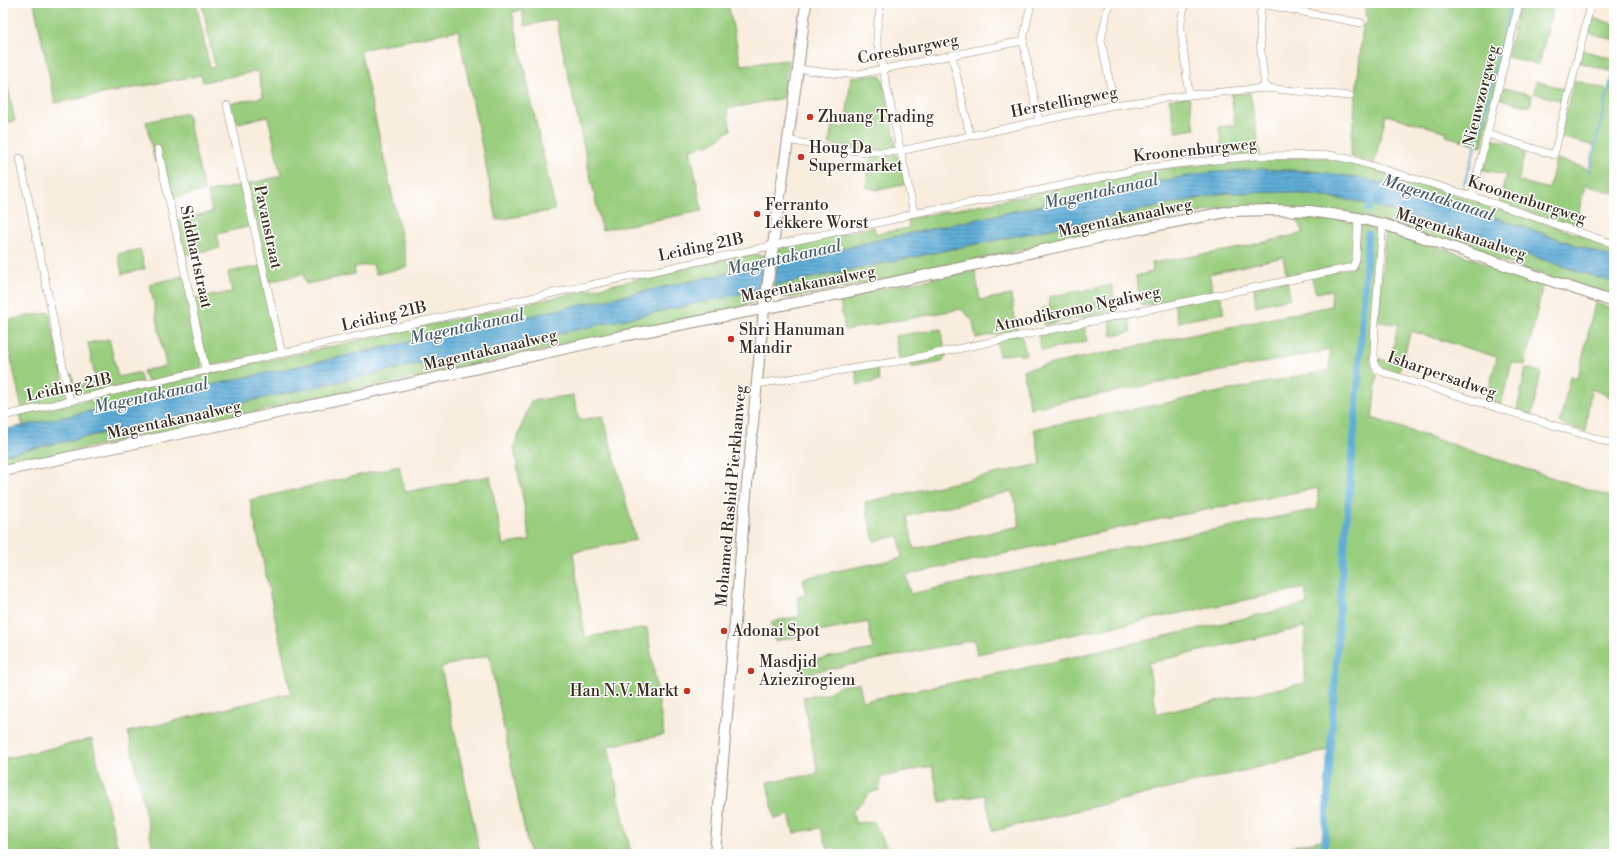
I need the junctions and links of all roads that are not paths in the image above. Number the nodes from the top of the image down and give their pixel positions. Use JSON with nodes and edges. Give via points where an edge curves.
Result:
{"nodes":[{"id":1,"x":806,"y":3,"type":"edge"},
{"id":2,"x":882,"y":3,"type":"edge"},
{"id":3,"x":1031,"y":3,"type":"edge"},
{"id":4,"x":1109,"y":3,"type":"edge"},
{"id":5,"x":1185,"y":3,"type":"edge"},
{"id":6,"x":1262,"y":3,"type":"edge"},
{"id":7,"x":1519,"y":3,"type":"edge"},
{"id":8,"x":1591,"y":3,"type":"edge"},
{"id":9,"x":1361,"y":23,"type":"dead end"},
{"id":10,"x":1023,"y":41,"type":"junction"},
{"id":11,"x":952,"y":55,"type":"junction"},
{"id":12,"x":882,"y":68,"type":"junction"},
{"id":13,"x":798,"y":69,"type":"junction"},
{"id":14,"x":1265,"y":88,"type":"junction"},
{"id":15,"x":1189,"y":95,"type":"junction"},
{"id":16,"x":1350,"y":96,"type":"dead end"},
{"id":17,"x":227,"y":105,"type":"dead end"},
{"id":18,"x":1114,"y":105,"type":"junction"},
{"id":19,"x":1039,"y":121,"type":"junction"},
{"id":20,"x":1487,"y":134,"type":"junction"},
{"id":21,"x":970,"y":135,"type":"junction"},
{"id":22,"x":787,"y":140,"type":"junction"},
{"id":23,"x":158,"y":149,"type":"dead end"},
{"id":24,"x":900,"y":151,"type":"junction"},
{"id":25,"x":20,"y":158,"type":"dead end"},
{"id":26,"x":1472,"y":196,"type":"junction"},
{"id":27,"x":914,"y":213,"type":"junction"},
{"id":28,"x":1358,"y":218,"type":"junction"},
{"id":29,"x":1383,"y":224,"type":"junction"},
{"id":30,"x":1614,"y":244,"type":"edge"},
{"id":31,"x":773,"y":246,"type":"junction"},
{"id":32,"x":1614,"y":302,"type":"edge"},
{"id":33,"x":764,"y":309,"type":"junction"},
{"id":34,"x":282,"y":354,"type":"junction"},
{"id":35,"x":206,"y":371,"type":"junction"},
{"id":36,"x":757,"y":384,"type":"junction"},
{"id":37,"x":70,"y":401,"type":"junction"},
{"id":38,"x":3,"y":416,"type":"edge"},
{"id":39,"x":1614,"y":444,"type":"edge"},
{"id":40,"x":3,"y":471,"type":"edge"},
{"id":41,"x":715,"y":854,"type":"edge"}],
"edges":[{"from":1,"to":13,"type":"street","name":"Mohamed Rashid Pierkhanweg"},
{"from":2,"to":12,"type":"street","via":[[877,35]]},
{"from":3,"to":10,"type":"street"},
{"from":4,"to":18,"type":"street","via":[[1102,32],[1102,46]]},
{"from":5,"to":15,"type":"street","via":[[1181,29]]},
{"from":6,"to":9,"type":"street"},
{"from":6,"to":14,"type":"street","via":[[1259,35]]},
{"from":7,"to":20,"type":"street","name":"Nieuwzorgweg"},
{"from":8,"to":20,"type":"street","via":[[1554,155]]},
{"from":10,"to":11,"type":"street","name":"Coresburgweg"},
{"from":10,"to":19,"type":"street"},
{"from":11,"to":12,"type":"street","name":"Coresburgweg"},
{"from":11,"to":21,"type":"street"},
{"from":12,"to":13,"type":"street","name":"Coresburgweg","via":[[858,74]]},
{"from":12,"to":24,"type":"street"},
{"from":13,"to":22,"type":"street","name":"Mohamed Rashid Pierkhanweg"},
{"from":14,"to":15,"type":"street","name":"Herstellingweg"},
{"from":14,"to":16,"type":"street","name":"Herstellingweg"},
{"from":15,"to":18,"type":"street","name":"Herstellingweg"},
{"from":17,"to":34,"type":"street","name":"Pavanstraat"},
{"from":18,"to":19,"type":"street","name":"Herstellingweg"},
{"from":19,"to":21,"type":"street","name":"Herstellingweg"},
{"from":20,"to":26,"type":"street","name":"Nieuwzorgweg"},
{"from":21,"to":24,"type":"street","name":"Herstellingweg"},
{"from":22,"to":24,"type":"street","name":"Herstellingweg","via":[[855,152]]},
{"from":22,"to":31,"type":"street","name":"Mohamed Rashid Pierkhanweg"},
{"from":23,"to":35,"type":"street","name":"Siddhartstraat"},
{"from":24,"to":27,"type":"street"},
{"from":25,"to":37,"type":"street"},
{"from":26,"to":27,"type":"street","name":"Kroonenburgweg","via":[[1349,158],[1329,155],[1256,156],[1141,169],[1025,194]]},
{"from":26,"to":30,"type":"street","name":"Kroonenburgweg"},
{"from":27,"to":31,"type":"street","name":"Kroonenburgweg"},
{"from":28,"to":29,"type":"street","name":"Magentakanaalweg"},
{"from":28,"to":33,"type":"street","name":"Magentakanaalweg","via":[[1310,211],[1231,211]]},
{"from":28,"to":36,"type":"street","name":"Atmodikromo Ngaliweg","via":[[1356,259],[1353,267],[899,361]]},
{"from":29,"to":32,"type":"street","name":"Magentakanaalweg"},
{"from":29,"to":39,"type":"street","name":"Isharpersadweg","via":[[1375,322],[1375,366],[1382,372]]},
{"from":31,"to":33,"type":"street","name":"Mohamed Rashid Pierkhanweg"},
{"from":31,"to":34,"type":"street","name":"Leiding 21B"},
{"from":33,"to":36,"type":"street","name":"Mohamed Rashid Pierkhanweg"},
{"from":33,"to":40,"type":"street","name":"Magentakanaalweg","via":[[617,338]]},
{"from":34,"to":35,"type":"street","name":"Leiding 21B"},
{"from":35,"to":37,"type":"street","name":"Leiding 21B"},
{"from":36,"to":41,"type":"street","name":"Mohamed Rashid Pierkhanweg"},
{"from":37,"to":38,"type":"street","name":"Leiding 21B"}]}
